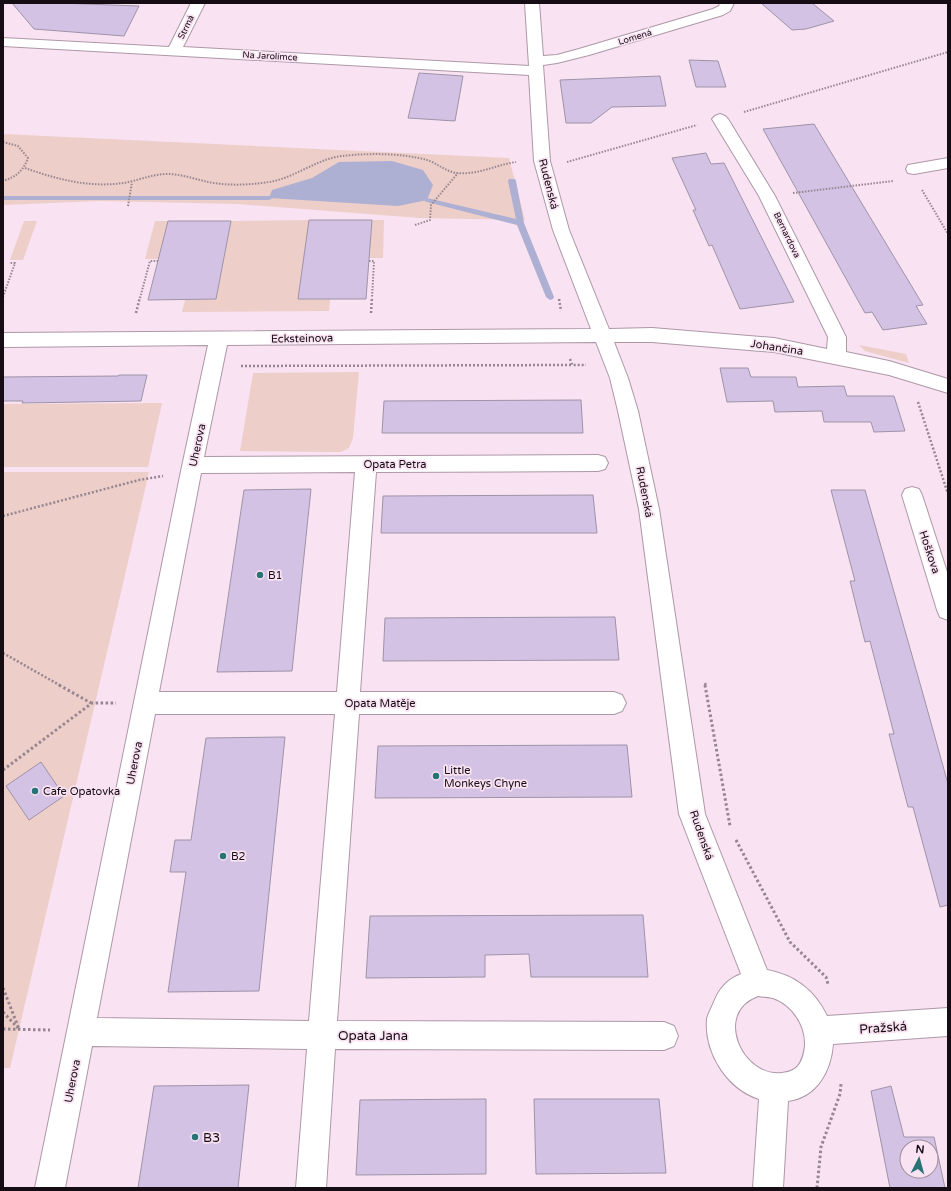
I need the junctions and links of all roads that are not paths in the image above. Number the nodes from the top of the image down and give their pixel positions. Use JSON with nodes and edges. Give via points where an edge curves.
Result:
{"nodes":[{"id":1,"x":198,"y":3,"type":"edge"},
{"id":2,"x":532,"y":3,"type":"edge"},
{"id":3,"x":727,"y":3,"type":"edge"},
{"id":4,"x":3,"y":42,"type":"edge"},
{"id":5,"x":174,"y":51,"type":"junction"},
{"id":6,"x":537,"y":66,"type":"junction"},
{"id":7,"x":720,"y":119,"type":"road end"},
{"id":8,"x":948,"y":163,"type":"edge"},
{"id":9,"x":914,"y":169,"type":"dead end"},
{"id":10,"x":602,"y":336,"type":"junction"},
{"id":11,"x":219,"y":339,"type":"junction"},
{"id":12,"x":3,"y":340,"type":"edge"},
{"id":13,"x":836,"y":357,"type":"junction"},
{"id":14,"x":948,"y":386,"type":"edge"},
{"id":15,"x":598,"y":463,"type":"dead end"},
{"id":16,"x":366,"y":464,"type":"junction"},
{"id":17,"x":192,"y":468,"type":"junction"},
{"id":18,"x":912,"y":495,"type":"dead end"},
{"id":19,"x":948,"y":610,"type":"edge"},
{"id":20,"x":146,"y":703,"type":"junction"},
{"id":21,"x":349,"y":703,"type":"junction"},
{"id":22,"x":614,"y":703,"type":"dead end"},
{"id":23,"x":758,"y":982,"type":"junction"},
{"id":24,"x":948,"y":1022,"type":"edge"},
{"id":25,"x":818,"y":1031,"type":"junction"},
{"id":26,"x":82,"y":1032,"type":"junction"},
{"id":27,"x":321,"y":1035,"type":"junction"},
{"id":28,"x":664,"y":1036,"type":"dead end"},
{"id":29,"x":774,"y":1088,"type":"junction"},
{"id":30,"x":50,"y":1188,"type":"edge"},
{"id":31,"x":311,"y":1188,"type":"edge"},
{"id":32,"x":768,"y":1188,"type":"edge"}],
"edges":[{"from":1,"to":5,"type":"street","name":"Strmá"},
{"from":2,"to":6,"type":"street","name":"Rudenská"},
{"from":3,"to":6,"type":"street","name":"Lomená","via":[[726,8],[718,12]]},
{"from":4,"to":5,"type":"street","name":"Na Jarolímce"},
{"from":5,"to":6,"type":"street","name":"Na Jarolímce"},
{"from":6,"to":10,"type":"street","name":"Rudenská","via":[[542,162],[561,230]]},
{"from":7,"to":13,"type":"street","name":"Bernardova","via":[[767,196],[837,337]]},
{"from":8,"to":9,"type":"street"},
{"from":10,"to":11,"type":"street","name":"Ecksteinova"},
{"from":10,"to":13,"type":"street","name":"Johančina","via":[[652,335],[717,339],[774,345]]},
{"from":10,"to":23,"type":"street","name":"Rudenská","via":[[619,378],[649,509],[692,814]]},
{"from":11,"to":12,"type":"street","name":"Ecksteinova"},
{"from":11,"to":17,"type":"street","name":"Uherova"},
{"from":13,"to":14,"type":"street","name":"Johančina","via":[[889,368]]},
{"from":15,"to":16,"type":"street","name":"Opata Petra"},
{"from":16,"to":17,"type":"street","name":"Opata Petra"},
{"from":16,"to":21,"type":"street"},
{"from":17,"to":20,"type":"street","name":"Uherova"},
{"from":18,"to":19,"type":"street","name":"Hoškova"},
{"from":20,"to":21,"type":"street","name":"Opata Matěje"},
{"from":20,"to":26,"type":"street","name":"Uherova"},
{"from":21,"to":22,"type":"street","name":"Opata Matěje"},
{"from":21,"to":27,"type":"street"},
{"from":23,"to":25,"type":"street","via":[[783,987],[795,994],[809,1011]]},
{"from":23,"to":29,"type":"street","via":[[743,987],[732,997],[724,1010],[721,1026],[723,1044],[730,1060],[742,1074],[757,1084]]},
{"from":24,"to":25,"type":"street","name":"Pražská"},
{"from":25,"to":29,"type":"street","via":[[820,1046],[817,1061],[810,1073],[800,1083],[788,1088]]},
{"from":26,"to":27,"type":"street","name":"Opata Jana"},
{"from":26,"to":30,"type":"street","name":"Uherova"},
{"from":27,"to":28,"type":"street","name":"Opata Jana"},
{"from":27,"to":31,"type":"street"},
{"from":29,"to":32,"type":"street"}]}
